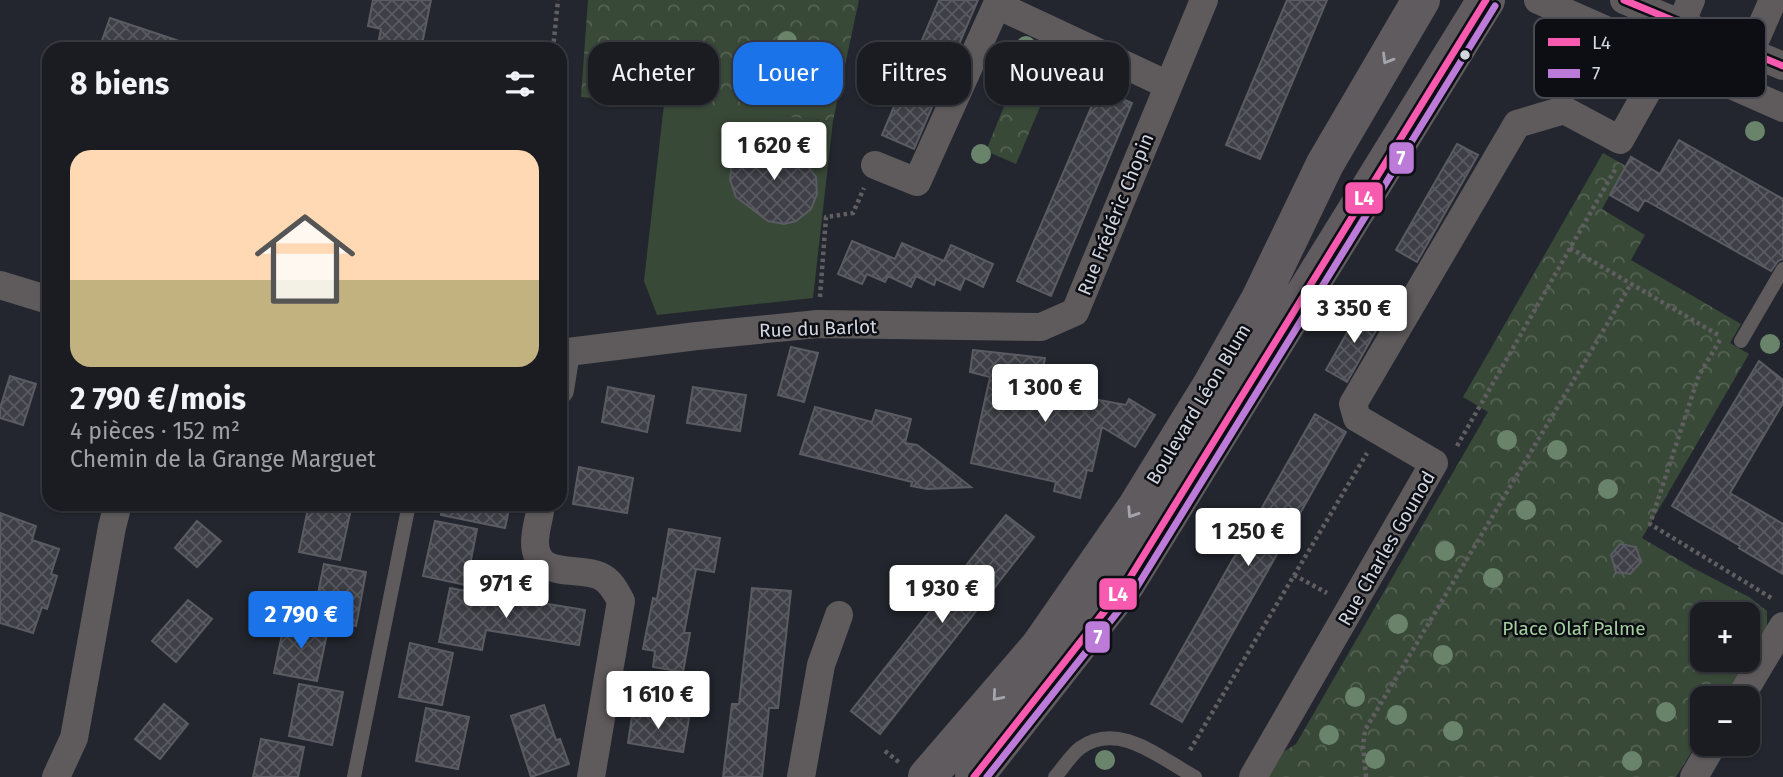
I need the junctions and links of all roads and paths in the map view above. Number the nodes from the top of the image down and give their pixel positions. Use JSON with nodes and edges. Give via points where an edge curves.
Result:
{"nodes":[{"id":1,"x":558,"y":0,"type":"edge"},
{"id":2,"x":1204,"y":0,"type":"edge"},
{"id":3,"x":1421,"y":0,"type":"edge"},
{"id":4,"x":1486,"y":0,"type":"edge"},
{"id":5,"x":1538,"y":0,"type":"edge"},
{"id":6,"x":1624,"y":0,"type":"edge"},
{"id":7,"x":1773,"y":0,"type":"edge"},
{"id":8,"x":998,"y":2,"type":"edge"},
{"id":9,"x":1685,"y":12,"type":"edge"},
{"id":10,"x":1578,"y":18,"type":"edge"},
{"id":11,"x":1765,"y":18,"type":"edge"},
{"id":12,"x":554,"y":42,"type":"edge"},
{"id":13,"x":1766,"y":60,"type":"edge"},
{"id":14,"x":1783,"y":66,"type":"edge"},
{"id":15,"x":1168,"y":85,"type":"junction"},
{"id":16,"x":1644,"y":98,"type":"edge"},
{"id":17,"x":1760,"y":98,"type":"edge"},
{"id":18,"x":1783,"y":108,"type":"edge"},
{"id":19,"x":1620,"y":140,"type":"junction"},
{"id":20,"x":875,"y":165,"type":"joint"},
{"id":21,"x":1570,"y":248,"type":"junction"},
{"id":22,"x":1783,"y":269,"type":"edge"},
{"id":23,"x":1631,"y":284,"type":"junction"},
{"id":24,"x":0,"y":285,"type":"edge"},
{"id":25,"x":42,"y":298,"type":"edge"},
{"id":26,"x":1075,"y":312,"type":"joint"},
{"id":27,"x":818,"y":324,"type":"junction"},
{"id":28,"x":1741,"y":341,"type":"dead end"},
{"id":29,"x":567,"y":352,"type":"edge"},
{"id":30,"x":1380,"y":431,"type":"junction"},
{"id":31,"x":1434,"y":463,"type":"junction"},
{"id":32,"x":116,"y":511,"type":"edge"},
{"id":33,"x":409,"y":511,"type":"edge"},
{"id":34,"x":540,"y":511,"type":"edge"},
{"id":35,"x":1294,"y":575,"type":"junction"},
{"id":36,"x":1783,"y":605,"type":"edge"},
{"id":37,"x":1352,"y":607,"type":"junction"},
{"id":38,"x":839,"y":615,"type":"dead end"},
{"id":39,"x":1783,"y":626,"type":"edge"},
{"id":40,"x":1747,"y":686,"type":"edge"},
{"id":41,"x":1706,"y":756,"type":"edge"},
{"id":42,"x":1179,"y":769,"type":"junction"},
{"id":43,"x":56,"y":777,"type":"edge"},
{"id":44,"x":354,"y":777,"type":"edge"},
{"id":45,"x":591,"y":777,"type":"edge"},
{"id":46,"x":802,"y":777,"type":"edge"},
{"id":47,"x":927,"y":777,"type":"edge"},
{"id":48,"x":974,"y":777,"type":"edge"},
{"id":49,"x":1055,"y":777,"type":"edge"},
{"id":50,"x":1195,"y":777,"type":"edge"},
{"id":51,"x":1253,"y":777,"type":"edge"},
{"id":52,"x":1366,"y":777,"type":"edge"},
{"id":53,"x":1694,"y":777,"type":"edge"}],
"edges":[{"from":1,"to":12,"type":"path"},
{"from":2,"to":15,"type":"street","name":"Rue Frédéric Chopin"},
{"from":3,"to":47,"type":"main road","name":"Boulevard Léon Blum","one_way":true,"via":[[1325,164],[1260,299],[1137,506],[1039,647]]},
{"from":4,"to":48,"type":"main road","name":"Boulevard Léon Blum","via":[[1126,584]]},
{"from":5,"to":10,"type":"street"},
{"from":6,"to":9,"type":"street"},
{"from":7,"to":11,"type":"street"},
{"from":8,"to":15,"type":"street"},
{"from":8,"to":20,"type":"street","via":[[917,182]]},
{"from":13,"to":14,"type":"street"},
{"from":15,"to":26,"type":"street","name":"Rue Frédéric Chopin"},
{"from":16,"to":19,"type":"street"},
{"from":17,"to":18,"type":"street"},
{"from":19,"to":21,"type":"path","via":[[1619,161]]},
{"from":19,"to":30,"type":"street","name":"Rue Charles Gounod","via":[[1564,110],[1517,124],[1353,404],[1357,418]]},
{"from":20,"to":27,"type":"path","via":[[853,213],[826,217]]},
{"from":21,"to":23,"type":"path"},
{"from":21,"to":31,"type":"path","via":[[1450,458]]},
{"from":22,"to":28,"type":"lane"},
{"from":23,"to":36,"type":"path","via":[[1722,337],[1699,375],[1650,524]]},
{"from":23,"to":52,"type":"path","via":[[1365,730]]},
{"from":24,"to":25,"type":"street"},
{"from":26,"to":27,"type":"street","name":"Rue du Barlot","via":[[1041,327]]},
{"from":27,"to":29,"type":"street","name":"Rue du Barlot"},
{"from":30,"to":31,"type":"street","name":"Rue Charles Gounod"},
{"from":30,"to":35,"type":"path"},
{"from":31,"to":37,"type":"street","name":"Rue Charles Gounod"},
{"from":32,"to":43,"type":"street","via":[[74,738]]},
{"from":33,"to":44,"type":"lane"},
{"from":34,"to":45,"type":"street","via":[[535,544],[540,559],[549,568],[600,576],[614,587],[621,601]]},
{"from":35,"to":37,"type":"path"},
{"from":35,"to":42,"type":"path"},
{"from":37,"to":51,"type":"street","name":"Rue Charles Gounod"},
{"from":38,"to":46,"type":"street","via":[[821,665]]},
{"from":39,"to":40,"type":"street"},
{"from":41,"to":53,"type":"street"},
{"from":42,"to":49,"type":"lane","via":[[1114,736],[1100,737],[1079,748]]},
{"from":42,"to":50,"type":"lane"}]}
